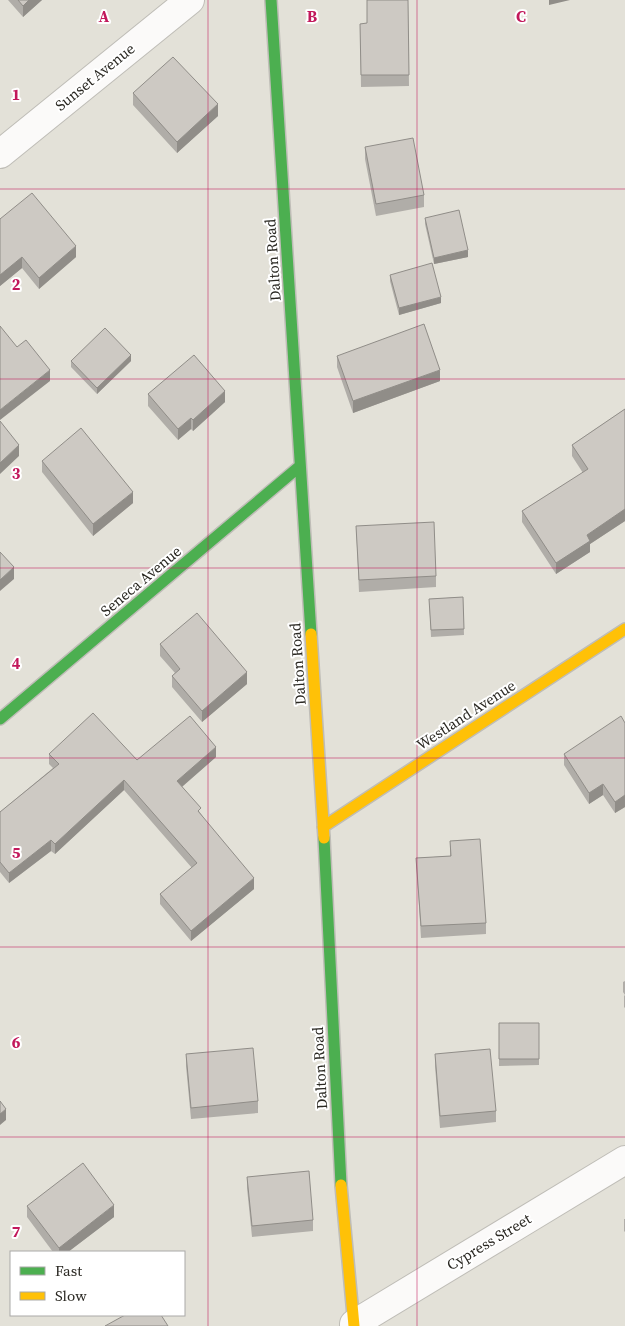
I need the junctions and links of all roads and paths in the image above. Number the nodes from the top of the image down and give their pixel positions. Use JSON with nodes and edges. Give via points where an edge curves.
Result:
{"nodes":[{"id":1,"x":190,"y":0,"type":"edge"},
{"id":2,"x":271,"y":0,"type":"edge"},
{"id":3,"x":0,"y":154,"type":"edge"},
{"id":4,"x":300,"y":466,"type":"junction"},
{"id":5,"x":625,"y":629,"type":"edge"},
{"id":6,"x":0,"y":719,"type":"edge"},
{"id":7,"x":323,"y":826,"type":"junction"},
{"id":8,"x":625,"y":1160,"type":"edge"},
{"id":9,"x":354,"y":1325,"type":"edge"}],
"edges":[{"from":1,"to":3,"type":"street","name":"Sunset Avenue"},
{"from":2,"to":4,"type":"street","name":"Dalton Road"},
{"from":4,"to":6,"type":"street","name":"Seneca Avenue"},
{"from":4,"to":7,"type":"street","name":"Dalton Road"},
{"from":5,"to":7,"type":"street","name":"Westland Avenue"},
{"from":7,"to":9,"type":"street","name":"Dalton Road","via":[[341,1183]]},
{"from":8,"to":9,"type":"street","name":"Cypress Street"}]}
